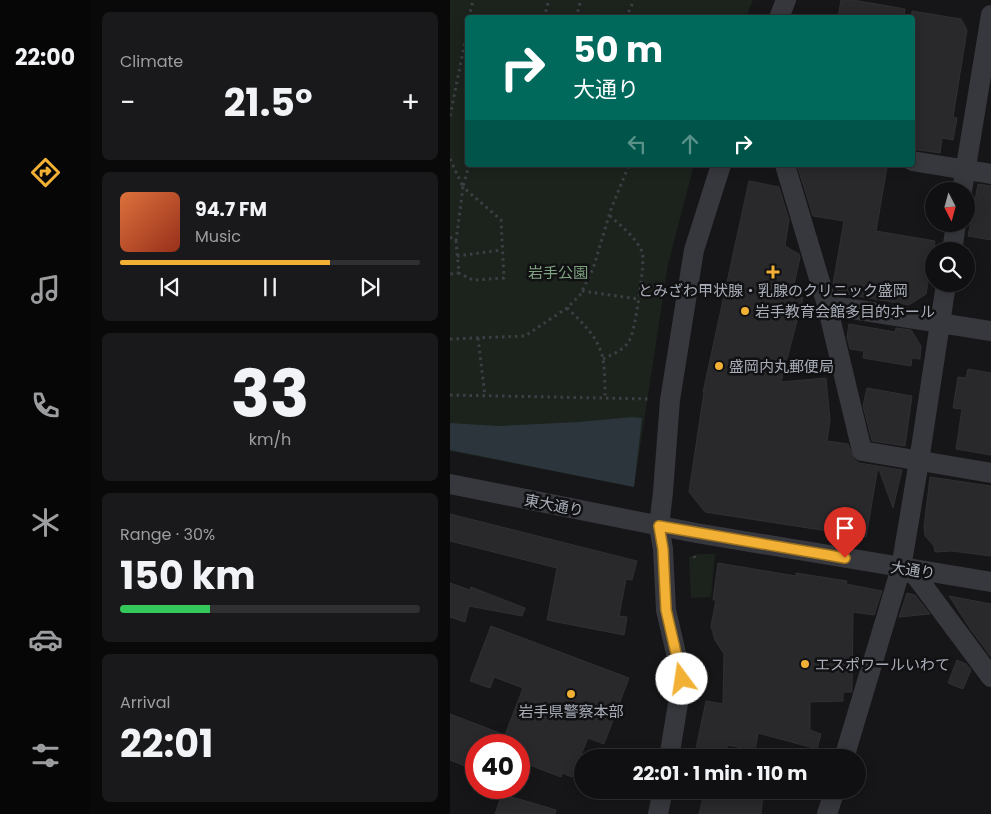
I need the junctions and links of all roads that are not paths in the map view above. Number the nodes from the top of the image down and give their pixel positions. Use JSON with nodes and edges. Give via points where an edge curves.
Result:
{"nodes":[{"id":1,"x":786,"y":0,"type":"edge"},
{"id":2,"x":780,"y":15,"type":"edge"},
{"id":3,"x":991,"y":15,"type":"edge"},
{"id":4,"x":915,"y":162,"type":"edge"},
{"id":5,"x":720,"y":167,"type":"edge"},
{"id":6,"x":786,"y":167,"type":"edge"},
{"id":7,"x":966,"y":170,"type":"junction"},
{"id":8,"x":991,"y":174,"type":"edge"},
{"id":9,"x":964,"y":182,"type":"edge"},
{"id":10,"x":945,"y":292,"type":"edge"},
{"id":11,"x":827,"y":305,"type":"junction"},
{"id":12,"x":940,"y":323,"type":"junction"},
{"id":13,"x":991,"y":331,"type":"edge"},
{"id":14,"x":919,"y":462,"type":"junction"},
{"id":15,"x":991,"y":472,"type":"edge"},
{"id":16,"x":450,"y":484,"type":"edge"},
{"id":17,"x":659,"y":526,"type":"junction"},
{"id":18,"x":901,"y":568,"type":"junction"},
{"id":19,"x":991,"y":582,"type":"edge"},
{"id":20,"x":991,"y":677,"type":"edge"},
{"id":21,"x":670,"y":749,"type":"edge"},
{"id":22,"x":847,"y":749,"type":"edge"},
{"id":23,"x":661,"y":799,"type":"edge"},
{"id":24,"x":831,"y":799,"type":"edge"},
{"id":25,"x":658,"y":814,"type":"edge"},
{"id":26,"x":827,"y":814,"type":"edge"}],
"edges":[{"from":1,"to":2,"type":"street"},
{"from":3,"to":7,"type":"street"},
{"from":4,"to":7,"type":"street"},
{"from":5,"to":17,"type":"street","via":[[694,250],[670,400]]},
{"from":6,"to":11,"type":"street"},
{"from":7,"to":8,"type":"street"},
{"from":7,"to":9,"type":"street"},
{"from":10,"to":12,"type":"street"},
{"from":11,"to":12,"type":"street"},
{"from":11,"to":14,"type":"street","via":[[862,451]]},
{"from":12,"to":13,"type":"street"},
{"from":12,"to":14,"type":"street"},
{"from":14,"to":15,"type":"street"},
{"from":14,"to":18,"type":"street"},
{"from":16,"to":17,"type":"street","name":"東大通り"},
{"from":17,"to":18,"type":"street","name":"大通り"},
{"from":17,"to":21,"type":"street","via":[[666,610],[682,679]]},
{"from":18,"to":19,"type":"street","name":"大通り"},
{"from":18,"to":20,"type":"street","via":[[916,576]]},
{"from":18,"to":22,"type":"street"},
{"from":23,"to":25,"type":"street"},
{"from":24,"to":26,"type":"street"}]}
